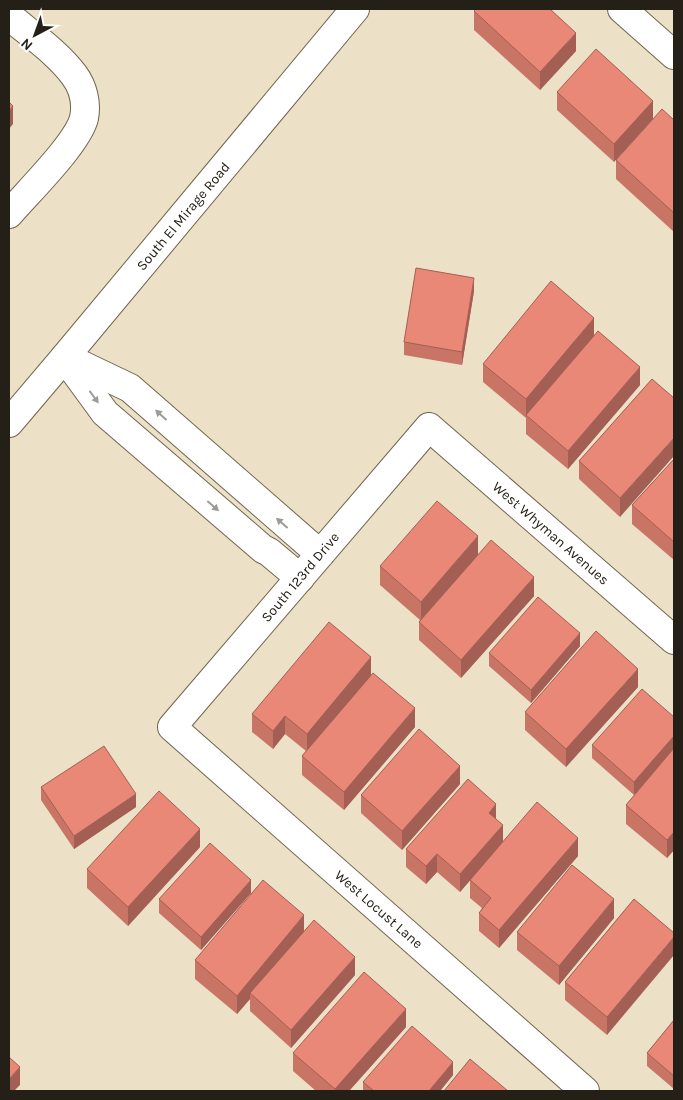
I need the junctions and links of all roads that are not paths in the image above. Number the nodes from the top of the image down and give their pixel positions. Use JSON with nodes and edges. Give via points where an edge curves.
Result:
{"nodes":[{"id":1,"x":355,"y":9,"type":"edge"},
{"id":2,"x":622,"y":9,"type":"edge"},
{"id":3,"x":9,"y":16,"type":"edge"},
{"id":4,"x":674,"y":55,"type":"edge"},
{"id":5,"x":9,"y":214,"type":"edge"},
{"id":6,"x":65,"y":358,"type":"junction"},
{"id":7,"x":9,"y":423,"type":"edge"},
{"id":8,"x":429,"y":427,"type":"joint"},
{"id":9,"x":320,"y":554,"type":"junction"},
{"id":10,"x":300,"y":578,"type":"junction"},
{"id":11,"x":674,"y":640,"type":"edge"},
{"id":12,"x":172,"y":727,"type":"joint"},
{"id":13,"x":585,"y":1091,"type":"edge"}],
"edges":[{"from":1,"to":6,"type":"street","name":"South El Mirage Road"},
{"from":2,"to":4,"type":"street"},
{"from":3,"to":5,"type":"street","via":[[66,65],[82,90],[86,105],[76,135]]},
{"from":6,"to":7,"type":"street","name":"South El Mirage Road"},
{"from":9,"to":6,"type":"street","one_way":true,"via":[[130,388]]},
{"from":6,"to":10,"type":"street","one_way":true,"via":[[105,413]]},
{"from":8,"to":9,"type":"street","name":"South 123rd Drive"},
{"from":8,"to":11,"type":"street","name":"West Whyman Avenues"},
{"from":9,"to":10,"type":"street","name":"South 123rd Drive"},
{"from":10,"to":12,"type":"street","name":"South 123rd Drive"},
{"from":12,"to":13,"type":"street","name":"West Locust Lane"}]}
